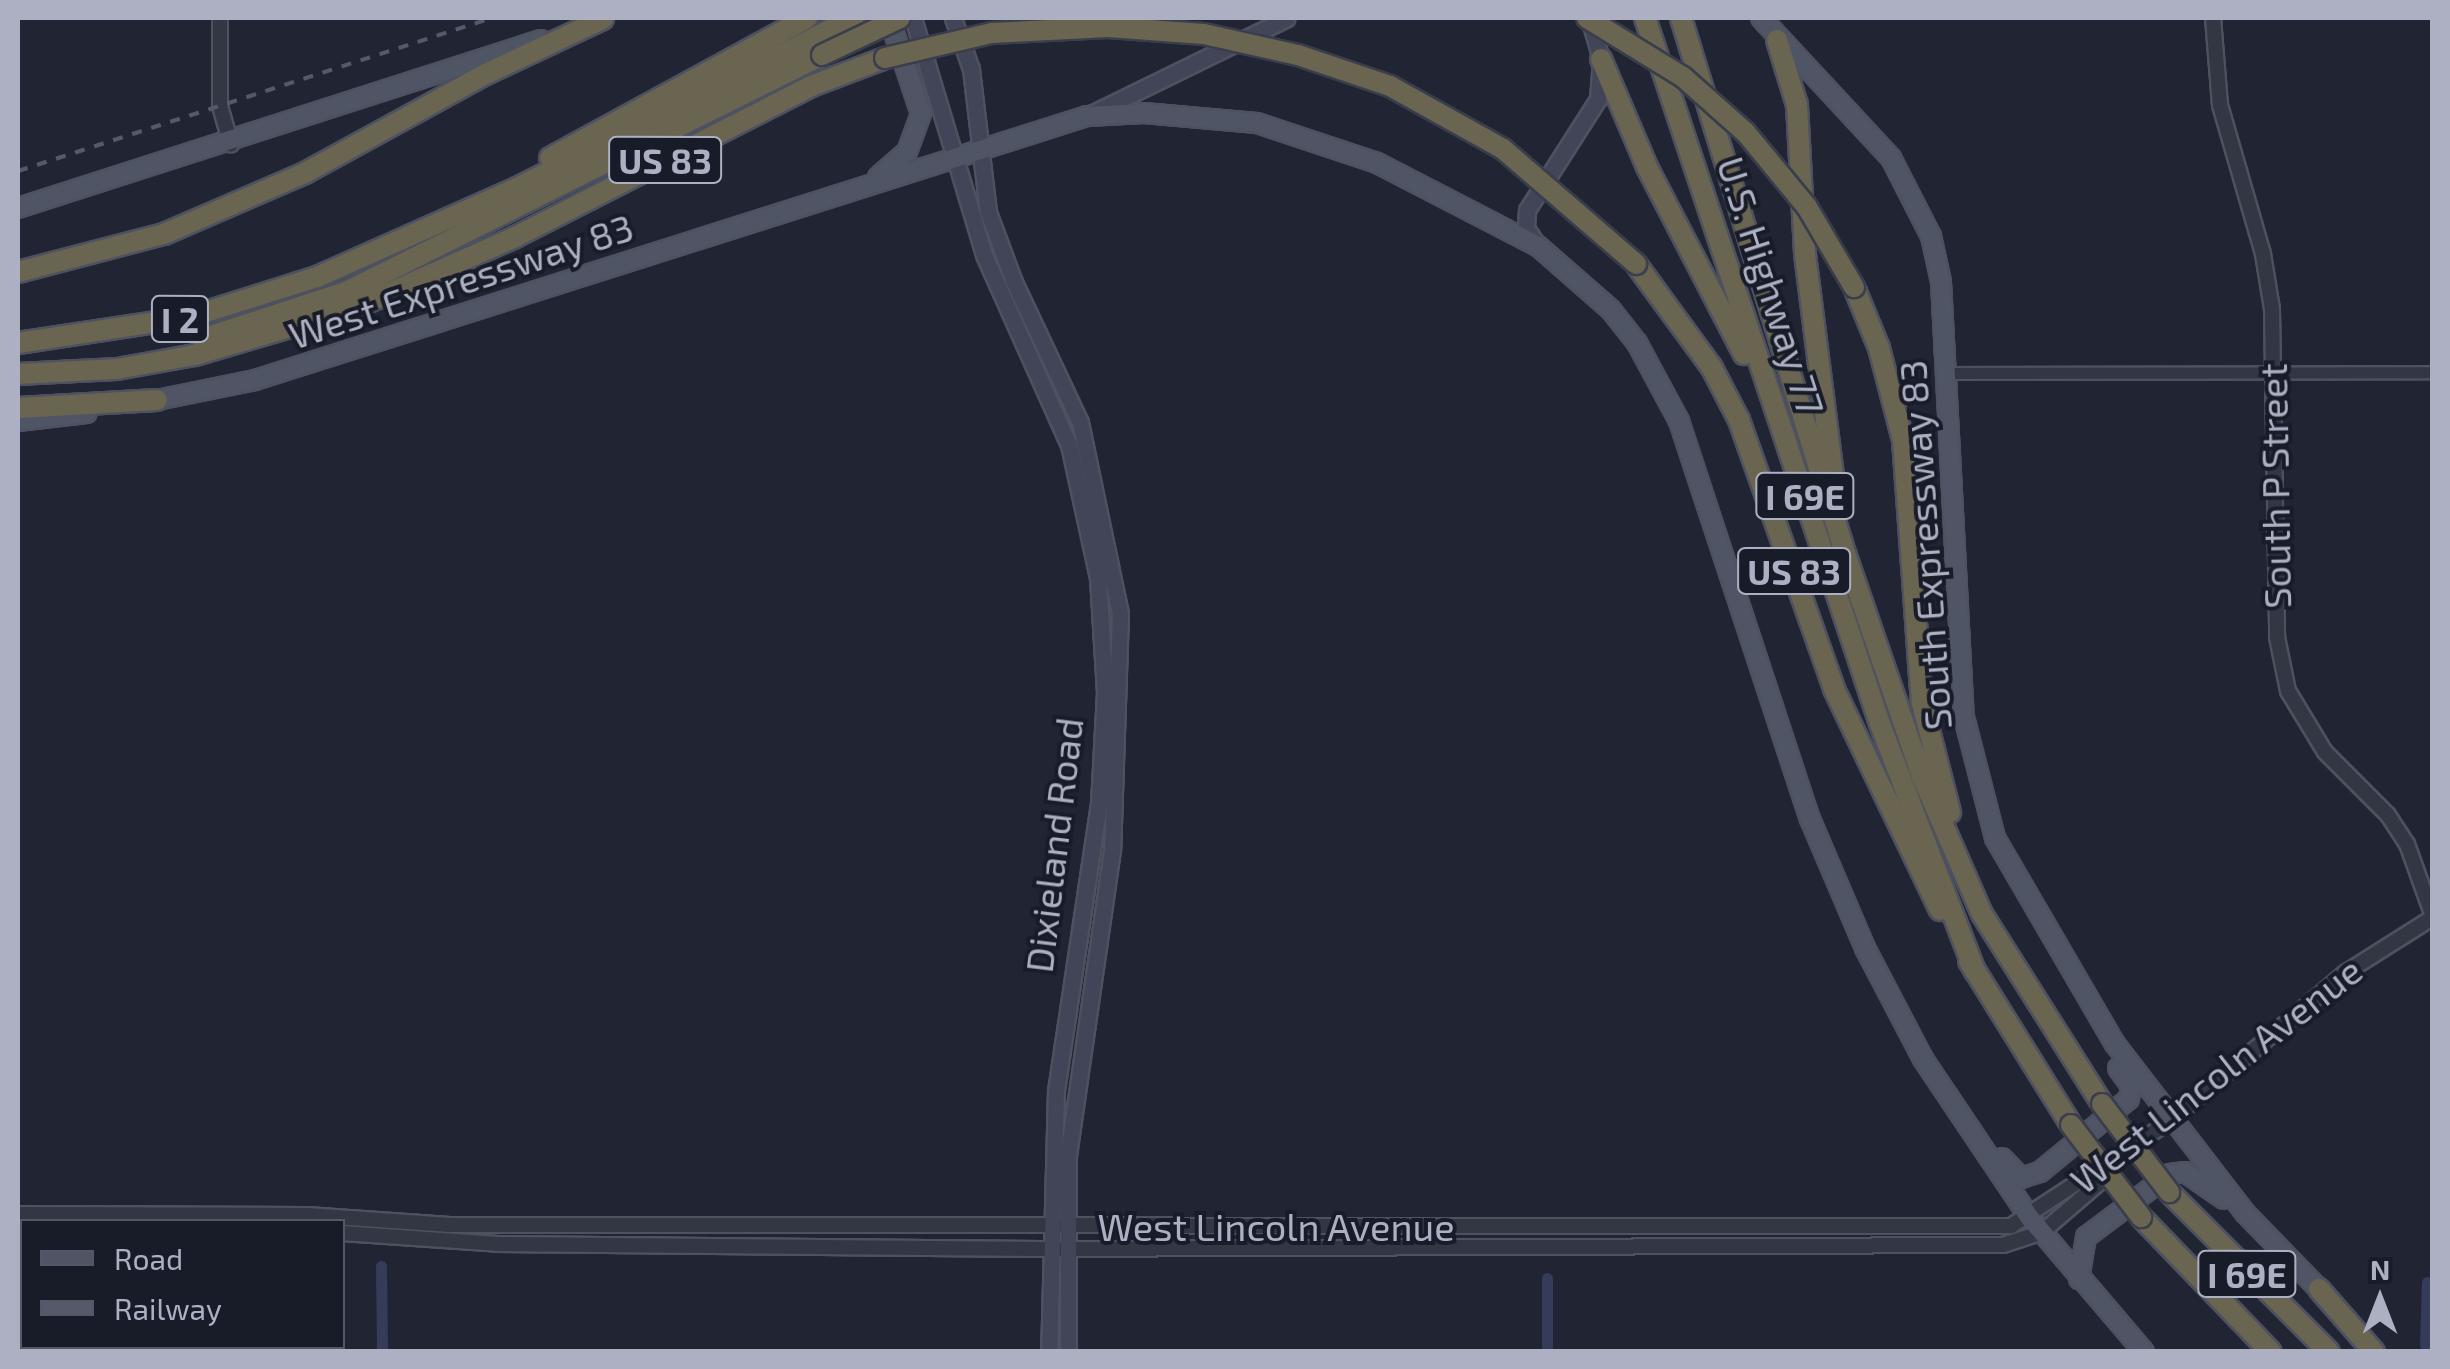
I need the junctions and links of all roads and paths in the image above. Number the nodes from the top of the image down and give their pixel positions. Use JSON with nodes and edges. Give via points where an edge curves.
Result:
{"nodes":[{"id":1,"x":220,"y":18,"type":"edge"},
{"id":2,"x":606,"y":18,"type":"edge"},
{"id":3,"x":807,"y":18,"type":"edge"},
{"id":4,"x":854,"y":18,"type":"edge"},
{"id":5,"x":889,"y":18,"type":"edge"},
{"id":6,"x":900,"y":18,"type":"edge"},
{"id":7,"x":912,"y":18,"type":"edge"},
{"id":8,"x":953,"y":18,"type":"edge"},
{"id":9,"x":1287,"y":18,"type":"edge"},
{"id":10,"x":1588,"y":18,"type":"edge"},
{"id":11,"x":1645,"y":18,"type":"edge"},
{"id":12,"x":1681,"y":18,"type":"edge"},
{"id":13,"x":1761,"y":18,"type":"edge"},
{"id":14,"x":2214,"y":18,"type":"edge"},
{"id":15,"x":1778,"y":40,"type":"junction"},
{"id":16,"x":1601,"y":60,"type":"junction"},
{"id":17,"x":1087,"y":116,"type":"junction"},
{"id":18,"x":231,"y":144,"type":"junction"},
{"id":19,"x":980,"y":146,"type":"junction"},
{"id":20,"x":954,"y":156,"type":"junction"},
{"id":21,"x":870,"y":184,"type":"junction"},
{"id":22,"x":18,"y":208,"type":"edge"},
{"id":23,"x":1538,"y":246,"type":"junction"},
{"id":24,"x":336,"y":270,"type":"junction"},
{"id":25,"x":18,"y":272,"type":"edge"},
{"id":26,"x":18,"y":342,"type":"edge"},
{"id":27,"x":2274,"y":372,"type":"junction"},
{"id":28,"x":2432,"y":372,"type":"edge"},
{"id":29,"x":1945,"y":373,"type":"junction"},
{"id":30,"x":18,"y":374,"type":"edge"},
{"id":31,"x":157,"y":400,"type":"junction"},
{"id":32,"x":18,"y":408,"type":"edge"},
{"id":33,"x":18,"y":420,"type":"edge"},
{"id":34,"x":1784,"y":440,"type":"junction"},
{"id":35,"x":1845,"y":554,"type":"junction"},
{"id":36,"x":1982,"y":914,"type":"junction"},
{"id":37,"x":2432,"y":916,"type":"edge"},
{"id":38,"x":1975,"y":972,"type":"junction"},
{"id":39,"x":2078,"y":990,"type":"junction"},
{"id":40,"x":1938,"y":1079,"type":"junction"},
{"id":41,"x":2170,"y":1122,"type":"junction"},
{"id":42,"x":2245,"y":1213,"type":"junction"},
{"id":43,"x":18,"y":1214,"type":"edge"},
{"id":44,"x":214,"y":1217,"type":"edge"},
{"id":45,"x":266,"y":1219,"type":"edge"},
{"id":46,"x":345,"y":1222,"type":"edge"},
{"id":47,"x":2036,"y":1226,"type":"junction"},
{"id":48,"x":1048,"y":1228,"type":"junction"},
{"id":49,"x":1066,"y":1228,"type":"junction"},
{"id":50,"x":345,"y":1234,"type":"edge"},
{"id":51,"x":1066,"y":1248,"type":"junction"},
{"id":52,"x":1048,"y":1249,"type":"junction"},
{"id":53,"x":2079,"y":1279,"type":"junction"},
{"id":54,"x":2319,"y":1289,"type":"junction"},
{"id":55,"x":1049,"y":1352,"type":"edge"},
{"id":56,"x":1068,"y":1352,"type":"edge"},
{"id":57,"x":2144,"y":1352,"type":"edge"},
{"id":58,"x":2271,"y":1352,"type":"edge"},
{"id":59,"x":2329,"y":1352,"type":"edge"},
{"id":60,"x":2374,"y":1352,"type":"edge"},
{"id":61,"x":2386,"y":1352,"type":"edge"}],
"edges":[{"from":1,"to":18,"type":"street","via":[[220,106]]},
{"from":2,"to":18,"type":"main road"},
{"from":2,"to":25,"type":"highway","via":[[488,73],[305,173],[164,234]]},
{"from":3,"to":24,"type":"highway"},
{"from":4,"to":24,"type":"highway","number":"US 83","via":[[593,152]]},
{"from":5,"to":21,"type":"main road","via":[[921,114],[907,152]]},
{"from":6,"to":30,"type":"highway","bridge":true,"via":[[346,292],[193,342]]},
{"from":7,"to":20,"type":"main road","name":"Dixieland Road"},
{"from":8,"to":19,"type":"main road","name":"Dixieland Road","via":[[971,68]]},
{"from":9,"to":17,"type":"main road"},
{"from":10,"to":16,"type":"main road"},
{"from":10,"to":36,"type":"highway","bridge":true,"via":[[1671,68],[1746,133],[1807,206],[1854,287],[1904,440],[1925,723]]},
{"from":11,"to":34,"type":"highway","name":"U.S. Highway 77","number":"I 69E"},
{"from":12,"to":35,"type":"highway","name":"U.S. Highway 77","number":"I 69E"},
{"from":13,"to":15,"type":"main road","name":"South Expressway 83"},
{"from":14,"to":27,"type":"street","name":"South P Street","via":[[2220,105],[2268,275]]},
{"from":15,"to":29,"type":"main road","name":"South Expressway 83","via":[[1878,143],[1920,207],[1942,282]]},
{"from":15,"to":35,"type":"highway","via":[[1797,105],[1812,321]]},
{"from":16,"to":23,"type":"main road","via":[[1592,115],[1526,210],[1526,228]]},
{"from":16,"to":34,"type":"highway"},
{"from":17,"to":19,"type":"main road","name":"West Expressway 83"},
{"from":17,"to":23,"type":"main road","name":"West Expressway 83","via":[[1197,116],[1297,134],[1377,164]]},
{"from":18,"to":22,"type":"main road"},
{"from":19,"to":20,"type":"main road","name":"West Expressway 83"},
{"from":19,"to":49,"type":"main road","name":"Dixieland Road","via":[[996,235],[1080,422],[1120,614],[1112,850],[1076,1068]]},
{"from":20,"to":21,"type":"main road","name":"West Expressway 83"},
{"from":20,"to":48,"type":"main road","name":"Dixieland Road","via":[[984,255],[1069,445],[1098,578],[1105,692],[1099,803],[1056,1090]]},
{"from":21,"to":31,"type":"main road","name":"West Expressway 83","via":[[274,374]]},
{"from":23,"to":40,"type":"main road","via":[[1611,310],[1679,421],[1810,819],[1865,948]]},
{"from":24,"to":26,"type":"highway","number":"I 2","via":[[190,317]]},
{"from":27,"to":28,"type":"street"},
{"from":27,"to":29,"type":"street"},
{"from":27,"to":37,"type":"street","name":"South P Street","via":[[2277,637],[2288,691],[2324,752],[2388,814],[2407,844]]},
{"from":29,"to":39,"type":"main road","name":"South Expressway 83","via":[[1964,718],[1995,838]]},
{"from":30,"to":38,"type":"highway","number":"US 83","bridge":true,"via":[[194,355],[355,308],[514,237],[811,86],[885,58],[992,33],[1108,27],[1204,34],[1298,55],[1390,86],[1503,149],[1636,264],[1712,368],[1740,420],[1834,689]]},
{"from":31,"to":32,"type":"highway"},
{"from":31,"to":33,"type":"main road","name":"West Expressway 83"},
{"from":34,"to":38,"type":"highway","name":"U.S. Highway 77","number":"I 69E","via":[[1880,724]]},
{"from":35,"to":36,"type":"highway","name":"U.S. Highway 77","number":"I 69E","via":[[1923,780]]},
{"from":36,"to":59,"type":"highway","number":"I 69E","bridge":true,"via":[[2102,1104],[2169,1192]]},
{"from":37,"to":41,"type":"street","name":"West Lincoln Avenue","via":[[2344,973]]},
{"from":38,"to":58,"type":"highway","number":"I 69E","bridge":true,"via":[[2070,1125],[2142,1217]]},
{"from":39,"to":40,"type":"main road","via":[[2130,1094],[2033,1177],[2013,1173],[1950,1081]]},
{"from":39,"to":41,"type":"main road","name":"South Expressway 83"},
{"from":40,"to":47,"type":"main road"},
{"from":41,"to":42,"type":"main road","name":"South Expressway 83"},
{"from":41,"to":47,"type":"street","name":"West Lincoln Avenue"},
{"from":42,"to":53,"type":"main road","via":[[2199,1180],[2170,1174],[2086,1237]]},
{"from":42,"to":54,"type":"main road","name":"South Expressway 83"},
{"from":43,"to":44,"type":"street","name":"West Lincoln Avenue"},
{"from":44,"to":45,"type":"street","name":"West Lincoln Avenue"},
{"from":46,"to":48,"type":"street","name":"West Lincoln Avenue"},
{"from":47,"to":49,"type":"street","name":"West Lincoln Avenue"},
{"from":47,"to":51,"type":"street","name":"West Lincoln Avenue","via":[[2003,1245]]},
{"from":47,"to":53,"type":"main road"},
{"from":48,"to":49,"type":"street","name":"West Lincoln Avenue"},
{"from":48,"to":52,"type":"main road","name":"Dixieland Road"},
{"from":49,"to":51,"type":"main road","name":"Dixieland Road"},
{"from":50,"to":52,"type":"street","name":"West Lincoln Avenue","via":[[498,1244]]},
{"from":51,"to":52,"type":"street","name":"West Lincoln Avenue"},
{"from":51,"to":56,"type":"main road","name":"Dixieland Road"},
{"from":52,"to":55,"type":"main road","name":"Dixieland Road"},
{"from":53,"to":57,"type":"main road"},
{"from":54,"to":60,"type":"highway"},
{"from":54,"to":61,"type":"main road","name":"South Expressway 83"}]}
